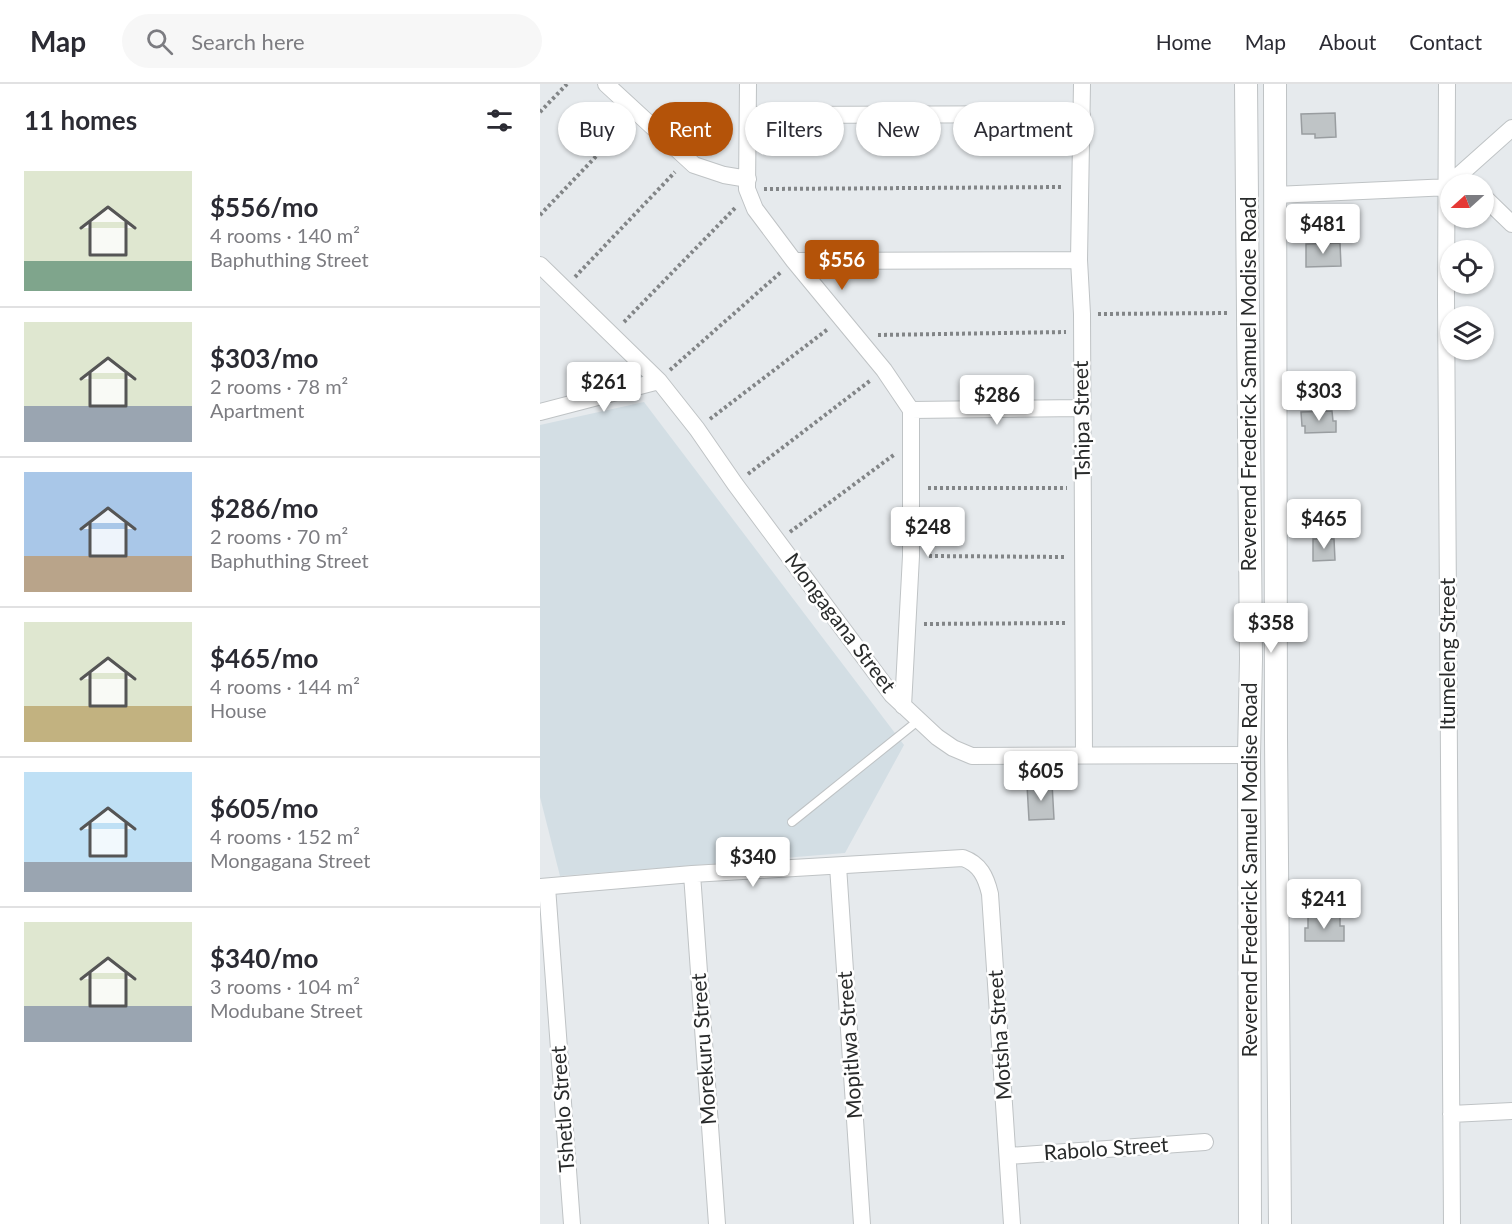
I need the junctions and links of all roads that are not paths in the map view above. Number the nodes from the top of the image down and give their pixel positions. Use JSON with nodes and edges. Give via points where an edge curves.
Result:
{"nodes":[{"id":1,"x":606,"y":84,"type":"edge"},
{"id":2,"x":748,"y":84,"type":"edge"},
{"id":3,"x":1082,"y":84,"type":"edge"},
{"id":4,"x":1246,"y":84,"type":"edge"},
{"id":5,"x":1275,"y":84,"type":"edge"},
{"id":6,"x":1447,"y":84,"type":"edge"},
{"id":7,"x":748,"y":102,"type":"edge"},
{"id":8,"x":1082,"y":102,"type":"edge"},
{"id":9,"x":844,"y":115,"type":"edge"},
{"id":10,"x":953,"y":115,"type":"edge"},
{"id":11,"x":1512,"y":128,"type":"edge"},
{"id":12,"x":748,"y":156,"type":"edge"},
{"id":13,"x":1082,"y":156,"type":"edge"},
{"id":14,"x":1449,"y":174,"type":"edge"},
{"id":15,"x":1463,"y":174,"type":"edge"},
{"id":16,"x":748,"y":187,"type":"junction"},
{"id":17,"x":1440,"y":187,"type":"edge"},
{"id":18,"x":1275,"y":195,"type":"junction"},
{"id":19,"x":1494,"y":207,"type":"edge"},
{"id":20,"x":1512,"y":224,"type":"edge"},
{"id":21,"x":1448,"y":228,"type":"edge"},
{"id":22,"x":1079,"y":260,"type":"junction"},
{"id":23,"x":794,"y":261,"type":"junction"},
{"id":24,"x":540,"y":265,"type":"edge"},
{"id":25,"x":658,"y":381,"type":"junction"},
{"id":26,"x":1082,"y":408,"type":"junction"},
{"id":27,"x":911,"y":410,"type":"junction"},
{"id":28,"x":540,"y":412,"type":"edge"},
{"id":29,"x":903,"y":706,"type":"junction"},
{"id":30,"x":919,"y":720,"type":"junction"},
{"id":31,"x":1084,"y":755,"type":"junction"},
{"id":32,"x":1249,"y":755,"type":"junction"},
{"id":33,"x":792,"y":822,"type":"dead end"},
{"id":34,"x":838,"y":866,"type":"junction"},
{"id":35,"x":692,"y":874,"type":"junction"},
{"id":36,"x":544,"y":887,"type":"edge"},
{"id":37,"x":1512,"y":1111,"type":"edge"},
{"id":38,"x":1451,"y":1114,"type":"junction"},
{"id":39,"x":1205,"y":1143,"type":"dead end"},
{"id":40,"x":1008,"y":1156,"type":"junction"},
{"id":41,"x":572,"y":1224,"type":"edge"},
{"id":42,"x":717,"y":1224,"type":"edge"},
{"id":43,"x":861,"y":1224,"type":"edge"},
{"id":44,"x":1012,"y":1224,"type":"edge"},
{"id":45,"x":1250,"y":1224,"type":"edge"},
{"id":46,"x":1280,"y":1224,"type":"edge"},
{"id":47,"x":1452,"y":1224,"type":"edge"}],
"edges":[{"from":1,"to":16,"type":"street","via":[[686,160]]},
{"from":2,"to":7,"type":"street"},
{"from":3,"to":8,"type":"street","name":"Tshipa Street"},
{"from":4,"to":32,"type":"main road","name":"Reverend Frederick Samuel Modise Road"},
{"from":5,"to":18,"type":"main road","name":"Reverend Frederick Samuel Modise Road"},
{"from":6,"to":14,"type":"street","name":"Itumeleng Street"},
{"from":9,"to":10,"type":"street"},
{"from":11,"to":15,"type":"street"},
{"from":12,"to":16,"type":"street"},
{"from":13,"to":22,"type":"street","name":"Tshipa Street"},
{"from":16,"to":23,"type":"street","via":[[755,209]]},
{"from":17,"to":18,"type":"street"},
{"from":18,"to":46,"type":"main road","name":"Reverend Frederick Samuel Modise Road"},
{"from":19,"to":20,"type":"street"},
{"from":21,"to":38,"type":"street","name":"Itumeleng Street"},
{"from":22,"to":23,"type":"street"},
{"from":22,"to":26,"type":"street","name":"Tshipa Street"},
{"from":23,"to":27,"type":"street","via":[[884,370]]},
{"from":24,"to":25,"type":"street","name":"Mongagana Street"},
{"from":25,"to":28,"type":"street"},
{"from":25,"to":29,"type":"street","name":"Mongagana Street"},
{"from":26,"to":27,"type":"street"},
{"from":26,"to":31,"type":"street","name":"Tshipa Street"},
{"from":27,"to":29,"type":"street","via":[[911,556]]},
{"from":29,"to":30,"type":"street","name":"Mongagana Street"},
{"from":30,"to":31,"type":"street","name":"Mongagana Street","via":[[953,748],[972,756]]},
{"from":30,"to":33,"type":"lane"},
{"from":31,"to":32,"type":"street","name":"Mongagana Street"},
{"from":32,"to":45,"type":"main road","name":"Reverend Frederick Samuel Modise Road"},
{"from":34,"to":35,"type":"street"},
{"from":34,"to":40,"type":"street","name":"Motsha Street","via":[[963,858],[981,871],[990,894]]},
{"from":34,"to":43,"type":"street","name":"Mopitlwa Street"},
{"from":35,"to":36,"type":"street"},
{"from":35,"to":42,"type":"street","name":"Morekuru Street"},
{"from":36,"to":41,"type":"street","name":"Tshetlo Street"},
{"from":37,"to":38,"type":"street"},
{"from":38,"to":47,"type":"street","name":"Itumeleng Street"},
{"from":39,"to":40,"type":"street","name":"Rabolo Street"},
{"from":40,"to":44,"type":"street","name":"Motsha Street"}]}
